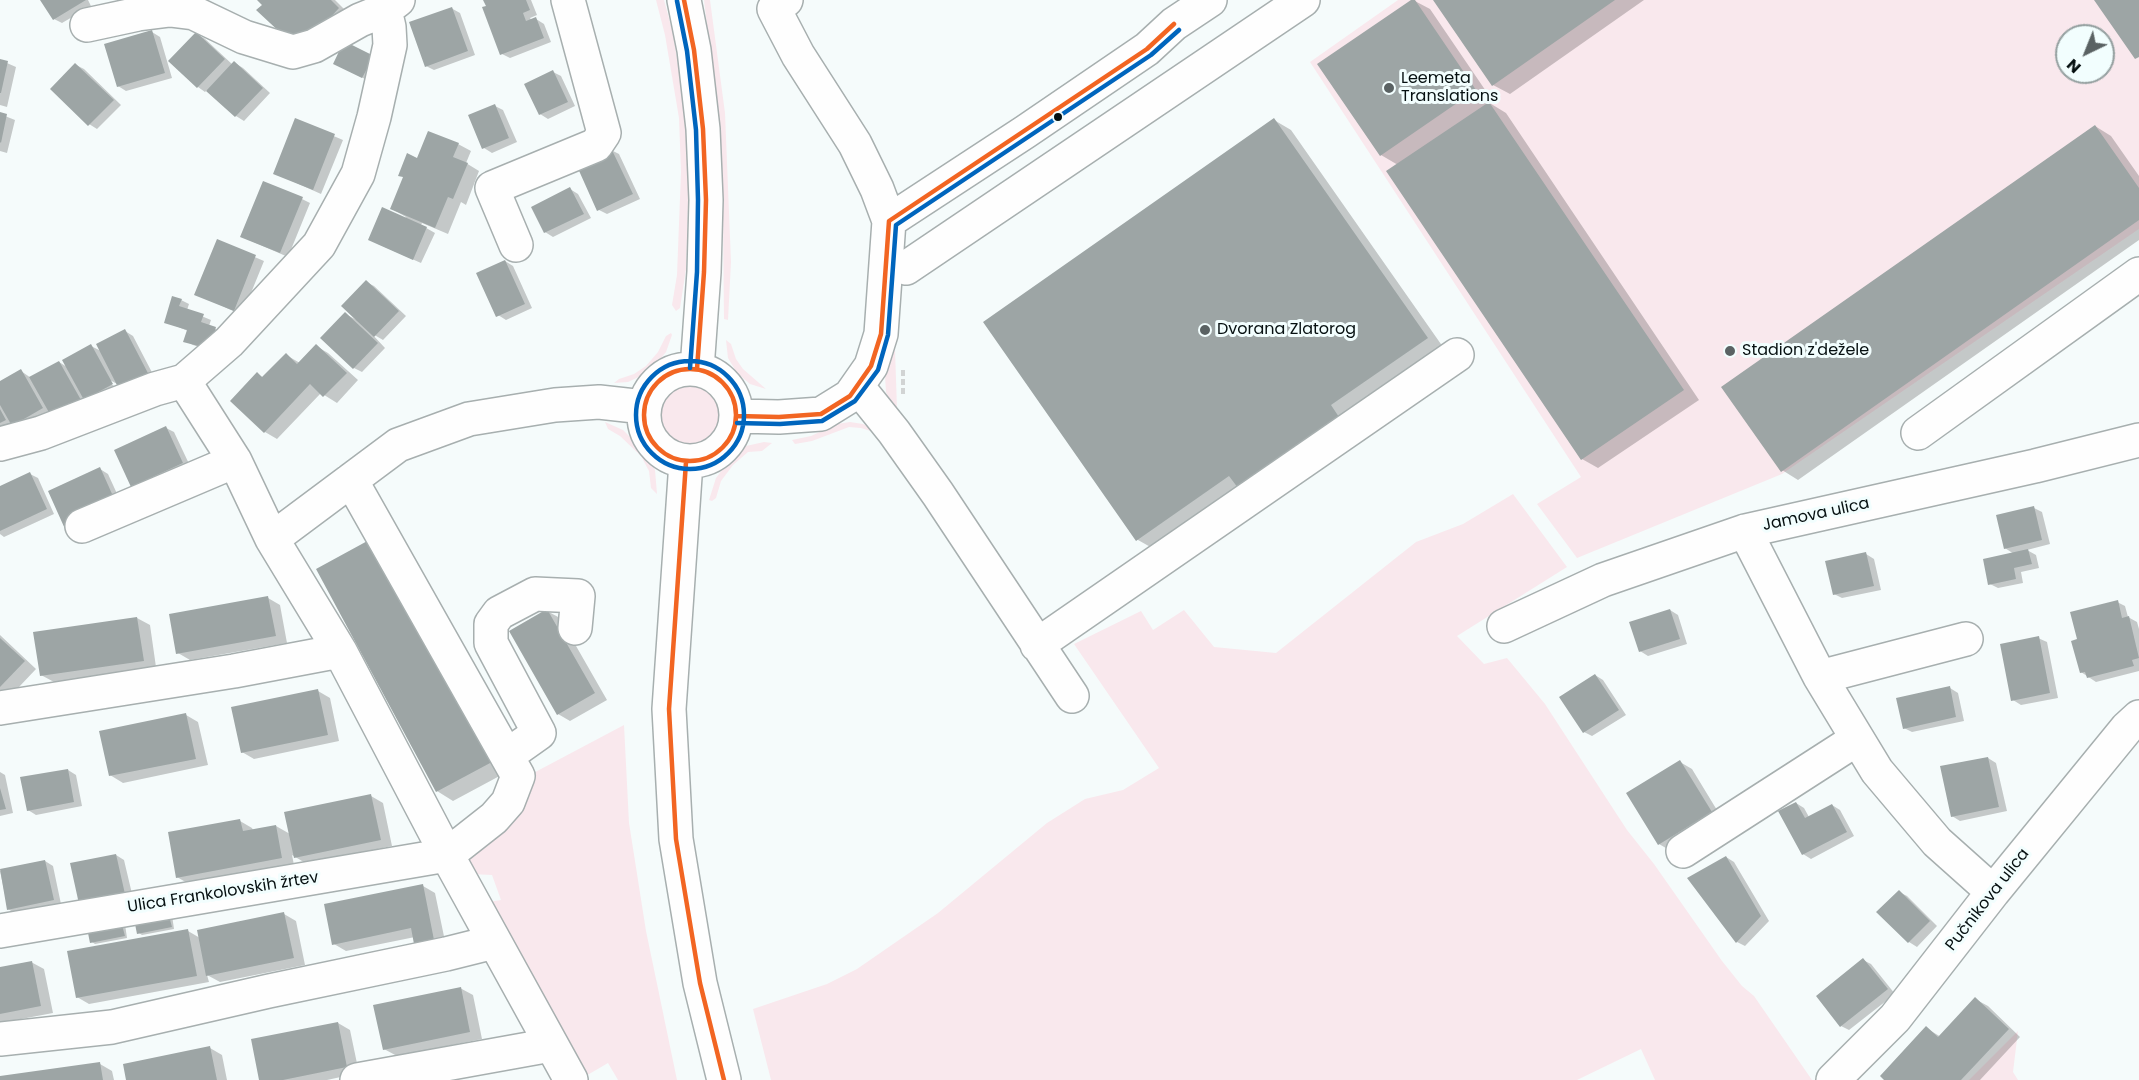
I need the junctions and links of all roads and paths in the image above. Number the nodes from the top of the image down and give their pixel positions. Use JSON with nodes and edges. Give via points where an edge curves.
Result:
{"nodes":[{"id":1,"x":568,"y":0,"type":"edge"},
{"id":2,"x":684,"y":0,"type":"edge"},
{"id":3,"x":786,"y":0,"type":"edge"},
{"id":4,"x":1210,"y":0,"type":"edge"},
{"id":5,"x":1303,"y":0,"type":"edge"},
{"id":6,"x":385,"y":3,"type":"edge"},
{"id":7,"x":87,"y":25,"type":"dead end"},
{"id":8,"x":889,"y":221,"type":"junction"},
{"id":9,"x":516,"y":245,"type":"dead end"},
{"id":10,"x":906,"y":268,"type":"dead end"},
{"id":11,"x":2139,"y":274,"type":"edge"},
{"id":12,"x":1457,"y":355,"type":"dead end"},
{"id":13,"x":697,"y":369,"type":"junction"},
{"id":14,"x":184,"y":381,"type":"junction"},
{"id":15,"x":857,"y":386,"type":"junction"},
{"id":16,"x":644,"y":407,"type":"junction"},
{"id":17,"x":737,"y":416,"type":"junction"},
{"id":18,"x":1918,"y":433,"type":"dead end"},
{"id":19,"x":2139,"y":440,"type":"edge"},
{"id":20,"x":0,"y":444,"type":"edge"},
{"id":21,"x":235,"y":461,"type":"junction"},
{"id":22,"x":686,"y":462,"type":"junction"},
{"id":23,"x":351,"y":480,"type":"junction"},
{"id":24,"x":82,"y":526,"type":"dead end"},
{"id":25,"x":1745,"y":531,"type":"junction"},
{"id":26,"x":272,"y":539,"type":"junction"},
{"id":27,"x":1504,"y":626,"type":"dead end"},
{"id":28,"x":575,"y":628,"type":"dead end"},
{"id":29,"x":1966,"y":639,"type":"dead end"},
{"id":30,"x":1038,"y":645,"type":"junction"},
{"id":31,"x":340,"y":651,"type":"junction"},
{"id":32,"x":1820,"y":677,"type":"junction"},
{"id":33,"x":1072,"y":696,"type":"dead end"},
{"id":34,"x":0,"y":708,"type":"edge"},
{"id":35,"x":2139,"y":717,"type":"edge"},
{"id":36,"x":1857,"y":739,"type":"junction"},
{"id":37,"x":513,"y":765,"type":"junction"},
{"id":38,"x":1683,"y":851,"type":"dead end"},
{"id":39,"x":447,"y":855,"type":"junction"},
{"id":40,"x":1993,"y":892,"type":"junction"},
{"id":41,"x":0,"y":931,"type":"edge"},
{"id":42,"x":494,"y":942,"type":"junction"},
{"id":43,"x":0,"y":1039,"type":"edge"},
{"id":44,"x":551,"y":1044,"type":"junction"},
{"id":45,"x":357,"y":1080,"type":"edge"},
{"id":46,"x":571,"y":1080,"type":"edge"},
{"id":47,"x":724,"y":1080,"type":"edge"},
{"id":48,"x":1833,"y":1080,"type":"edge"}],
"edges":[{"from":1,"to":9,"type":"street","via":[[604,133],[597,145],[492,188]]},
{"from":2,"to":13,"type":"street","via":[[703,129],[706,201]]},
{"from":3,"to":8,"type":"street","via":[[774,9],[798,55],[855,144]]},
{"from":4,"to":8,"type":"street","via":[[1174,24],[1147,49]]},
{"from":5,"to":10,"type":"street"},
{"from":6,"to":7,"type":"street","via":[[314,46],[293,51],[244,37],[194,13],[170,10]]},
{"from":6,"to":14,"type":"street","via":[[390,45],[358,174],[319,245],[230,342]]},
{"from":8,"to":15,"type":"street","via":[[881,334],[871,366]]},
{"from":11,"to":18,"type":"street"},
{"from":12,"to":30,"type":"street"},
{"from":13,"to":16,"type":"street","via":[[682,369],[657,382]]},
{"from":13,"to":17,"type":"street","via":[[721,380],[730,390]]},
{"from":14,"to":20,"type":"street"},
{"from":14,"to":21,"type":"street"},
{"from":15,"to":17,"type":"street","via":[[850,396],[821,414]]},
{"from":15,"to":30,"type":"street","via":[[938,494]]},
{"from":16,"to":22,"type":"street","via":[[644,422],[658,449]]},
{"from":16,"to":23,"type":"street","via":[[599,402],[555,405],[469,419],[398,445]]},
{"from":17,"to":22,"type":"street","via":[[727,444],[716,454]]},
{"from":19,"to":25,"type":"street","name":"Jamova ulica"},
{"from":21,"to":24,"type":"street"},
{"from":21,"to":26,"type":"street"},
{"from":22,"to":47,"type":"street","via":[[669,709],[676,827],[700,983]]},
{"from":23,"to":26,"type":"street"},
{"from":23,"to":37,"type":"street"},
{"from":25,"to":27,"type":"street","name":"Jamova ulica","via":[[1603,580]]},
{"from":25,"to":32,"type":"street"},
{"from":26,"to":31,"type":"street"},
{"from":28,"to":37,"type":"street","via":[[578,596],[535,594],[499,613],[491,624],[491,643],[539,733]]},
{"from":29,"to":32,"type":"street"},
{"from":30,"to":33,"type":"street"},
{"from":31,"to":34,"type":"street"},
{"from":31,"to":39,"type":"street"},
{"from":32,"to":36,"type":"street"},
{"from":35,"to":40,"type":"street","name":"Pučnikova ulica"},
{"from":36,"to":38,"type":"street"},
{"from":36,"to":40,"type":"street","via":[[1877,771],[1937,842]]},
{"from":37,"to":39,"type":"street","via":[[508,802]]},
{"from":39,"to":41,"type":"street","name":"Ulica Frankolovskih žrtev"},
{"from":39,"to":42,"type":"street"},
{"from":40,"to":48,"type":"street","name":"Pučnikova ulica","via":[[1896,1018]]},
{"from":42,"to":43,"type":"street","via":[[112,1027]]},
{"from":42,"to":44,"type":"street"},
{"from":44,"to":45,"type":"street"},
{"from":44,"to":46,"type":"street"}]}
